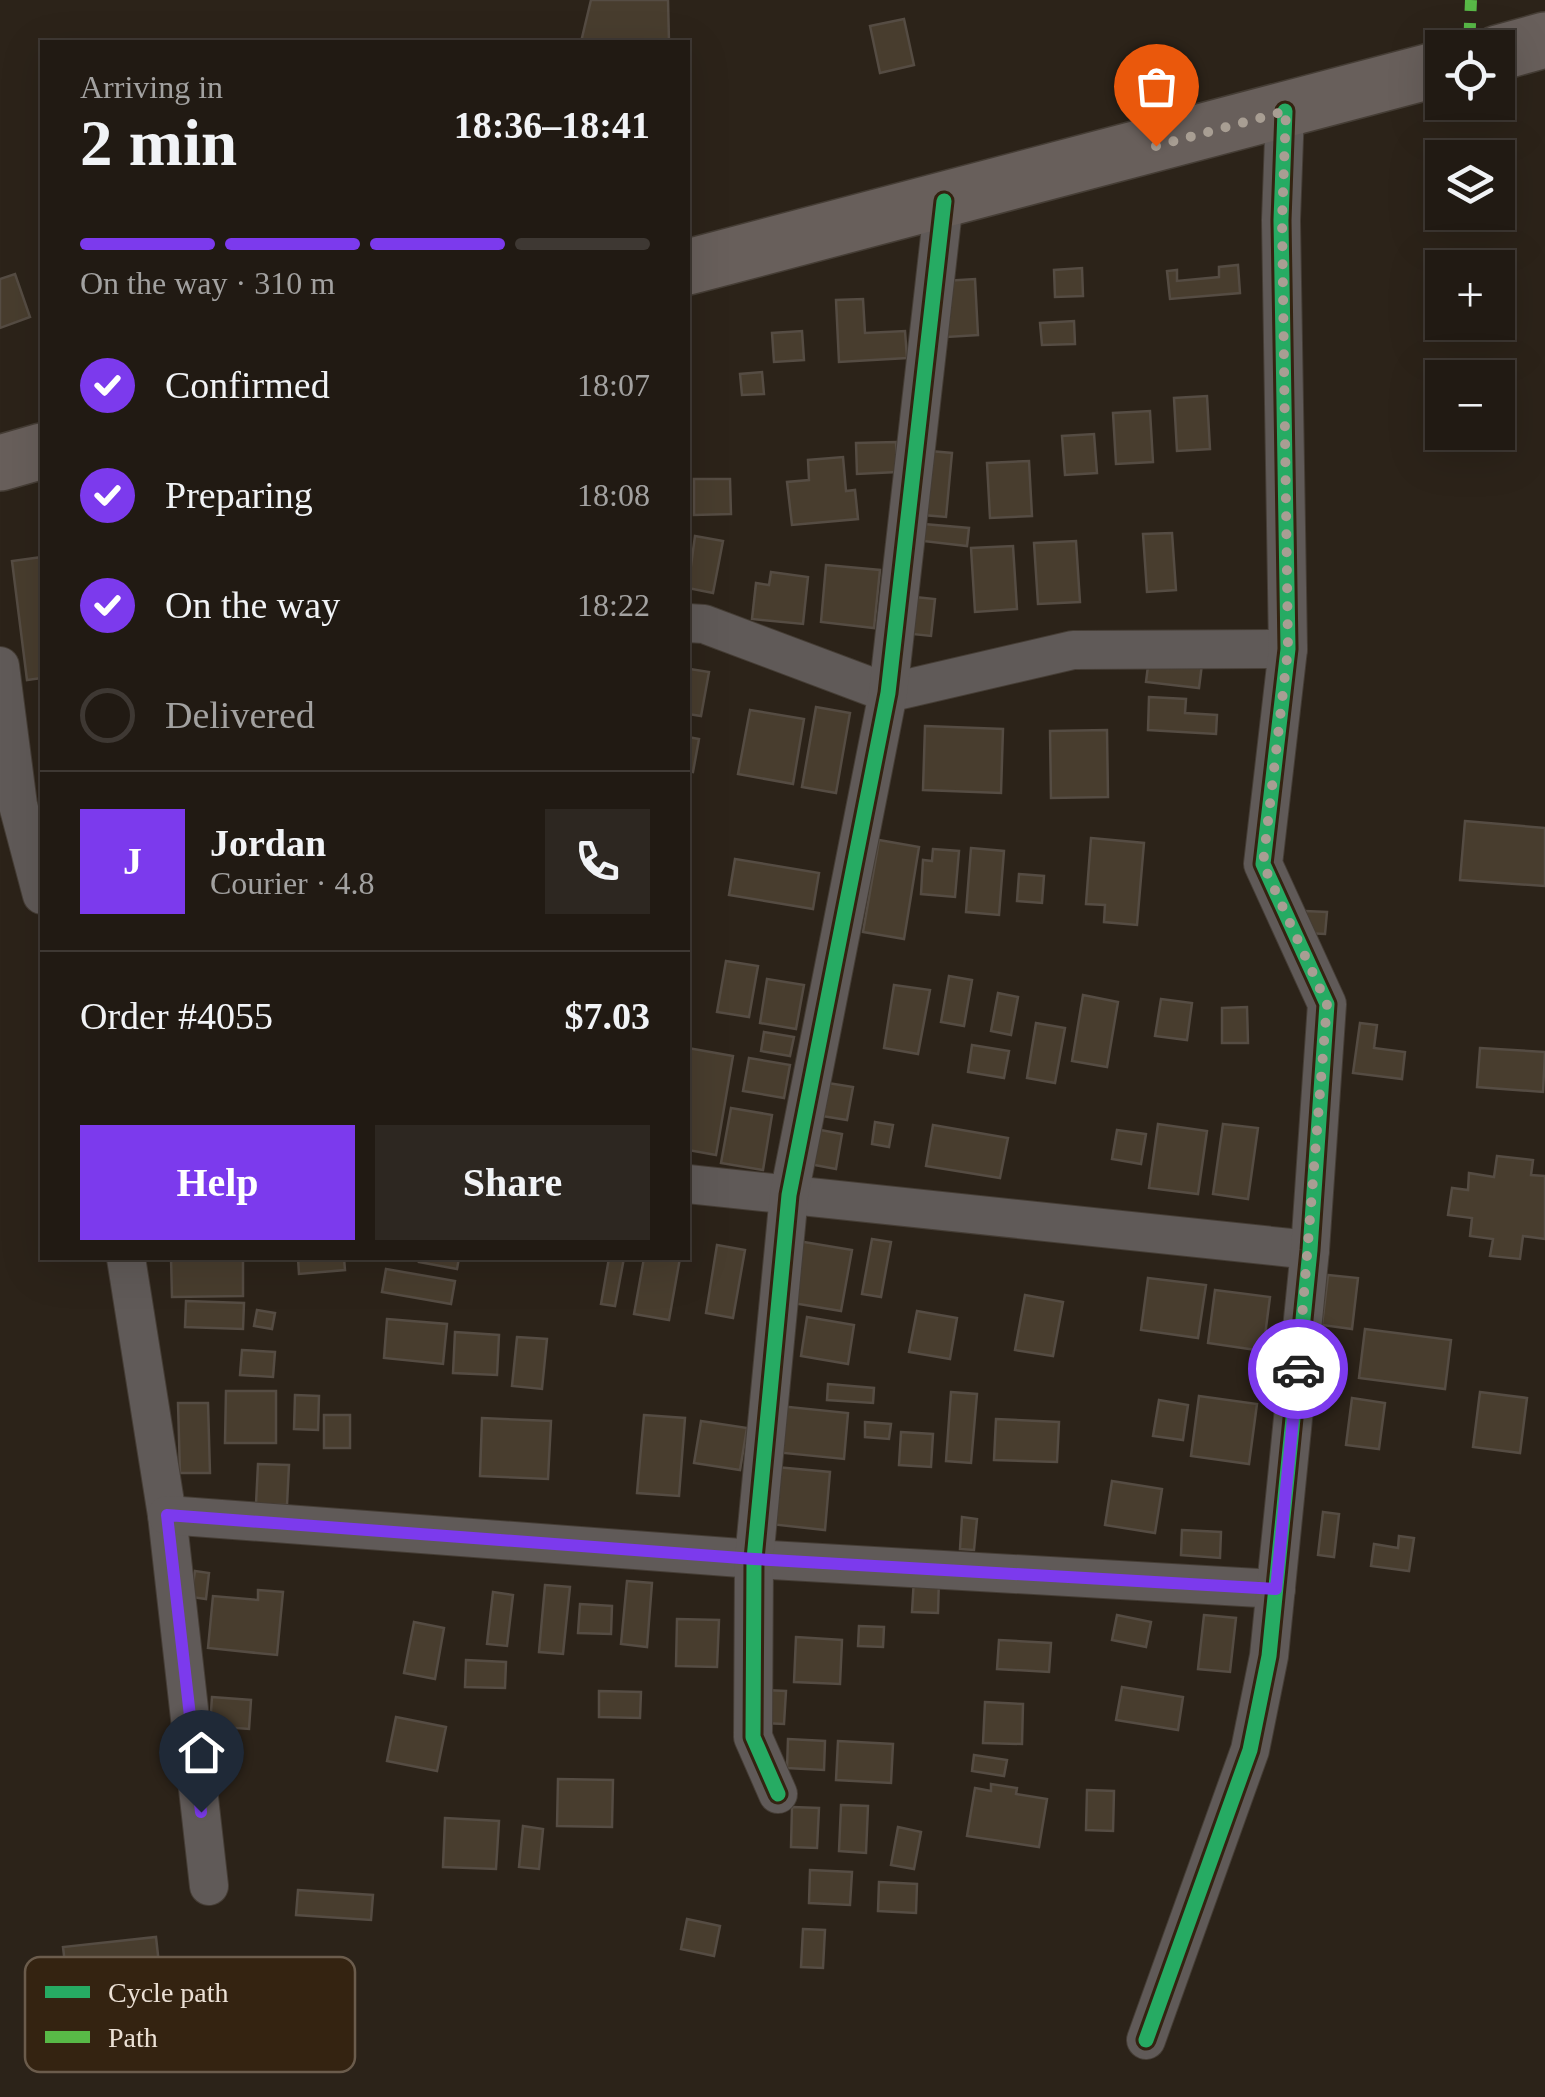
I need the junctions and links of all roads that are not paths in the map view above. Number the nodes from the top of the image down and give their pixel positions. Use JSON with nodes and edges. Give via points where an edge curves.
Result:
{"nodes":[{"id":1,"x":1545,"y":40,"type":"edge"},
{"id":2,"x":1515,"y":48,"type":"edge"},
{"id":3,"x":1425,"y":73,"type":"edge"},
{"id":4,"x":1286,"y":111,"type":"junction"},
{"id":5,"x":944,"y":201,"type":"junction"},
{"id":6,"x":690,"y":266,"type":"edge"},
{"id":7,"x":40,"y":452,"type":"edge"},
{"id":8,"x":0,"y":463,"type":"edge"},
{"id":9,"x":690,"y":623,"type":"edge"},
{"id":10,"x":1288,"y":649,"type":"junction"},
{"id":11,"x":0,"y":666,"type":"edge"},
{"id":12,"x":888,"y":694,"type":"junction"},
{"id":13,"x":40,"y":888,"type":"edge"},
{"id":14,"x":690,"y":1184,"type":"edge"},
{"id":15,"x":789,"y":1195,"type":"junction"},
{"id":16,"x":1310,"y":1250,"type":"junction"},
{"id":17,"x":126,"y":1260,"type":"edge"},
{"id":18,"x":167,"y":1515,"type":"junction"},
{"id":19,"x":754,"y":1559,"type":"junction"},
{"id":20,"x":1276,"y":1589,"type":"junction"},
{"id":21,"x":778,"y":1794,"type":"dead end"},
{"id":22,"x":209,"y":1886,"type":"dead end"},
{"id":23,"x":1146,"y":2040,"type":"dead end"}],
"edges":[{"from":1,"to":2,"type":"highway"},
{"from":3,"to":4,"type":"highway"},
{"from":4,"to":5,"type":"highway"},
{"from":4,"to":10,"type":"street"},
{"from":5,"to":6,"type":"highway"},
{"from":5,"to":12,"type":"street"},
{"from":7,"to":8,"type":"highway"},
{"from":9,"to":12,"type":"street"},
{"from":10,"to":12,"type":"street","via":[[1073,650]]},
{"from":10,"to":16,"type":"street","via":[[1263,864],[1327,1004]]},
{"from":11,"to":13,"type":"street","via":[[18,805]]},
{"from":12,"to":15,"type":"street"},
{"from":14,"to":15,"type":"street"},
{"from":15,"to":16,"type":"street"},
{"from":15,"to":19,"type":"street"},
{"from":16,"to":20,"type":"street"},
{"from":17,"to":18,"type":"street"},
{"from":18,"to":19,"type":"street"},
{"from":18,"to":22,"type":"street"},
{"from":19,"to":20,"type":"street"},
{"from":19,"to":21,"type":"street","via":[[754,1737]]},
{"from":20,"to":23,"type":"street","via":[[1250,1750]]}]}
